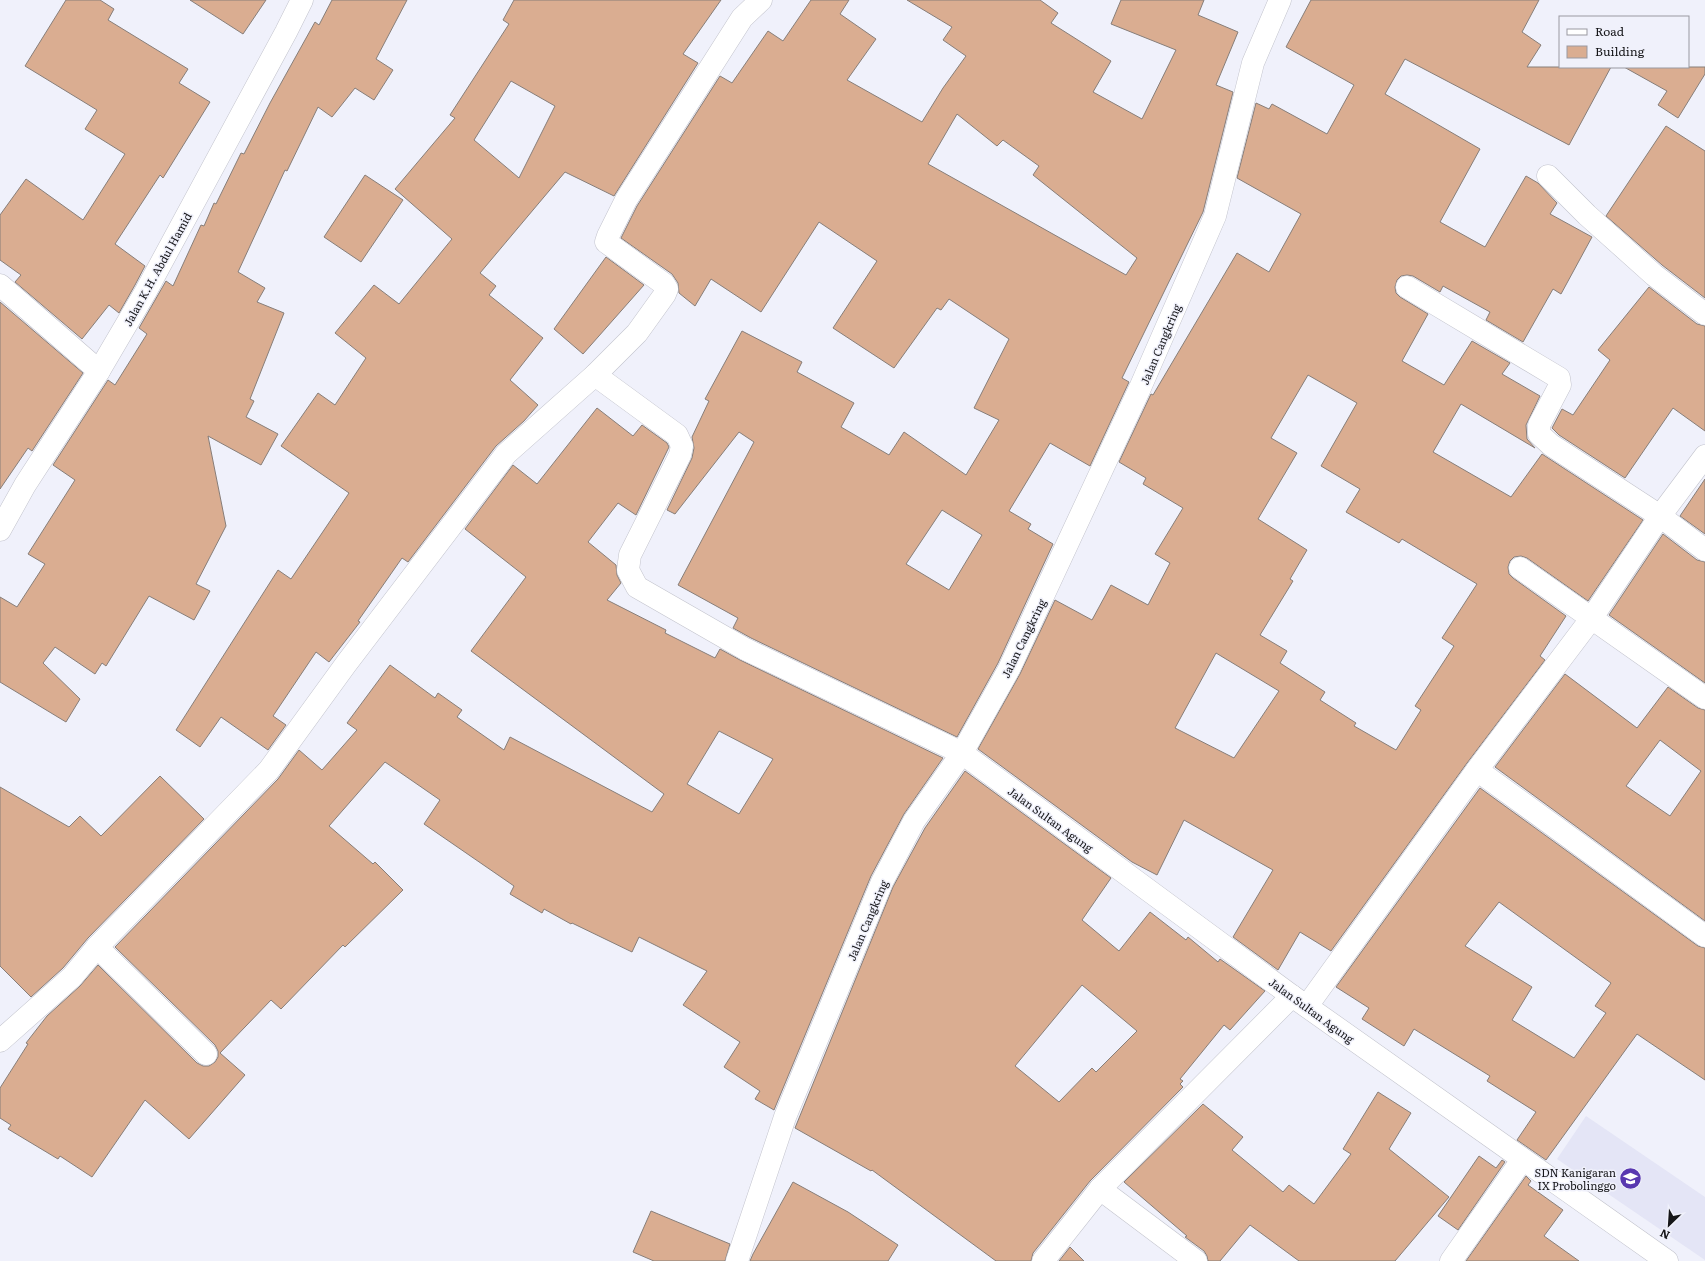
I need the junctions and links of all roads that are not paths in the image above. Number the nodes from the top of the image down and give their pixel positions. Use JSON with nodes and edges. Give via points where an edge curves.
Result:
{"nodes":[{"id":1,"x":302,"y":0,"type":"edge"},
{"id":2,"x":761,"y":0,"type":"edge"},
{"id":3,"x":1280,"y":0,"type":"edge"},
{"id":4,"x":1548,"y":176,"type":"dead end"},
{"id":5,"x":0,"y":285,"type":"edge"},
{"id":6,"x":1407,"y":287,"type":"dead end"},
{"id":7,"x":1705,"y":314,"type":"edge"},
{"id":8,"x":99,"y":371,"type":"junction"},
{"id":9,"x":595,"y":375,"type":"junction"},
{"id":10,"x":1705,"y":456,"type":"edge"},
{"id":11,"x":1660,"y":516,"type":"junction"},
{"id":12,"x":0,"y":530,"type":"edge"},
{"id":13,"x":1705,"y":550,"type":"edge"},
{"id":14,"x":1520,"y":568,"type":"dead end"},
{"id":15,"x":1591,"y":619,"type":"junction"},
{"id":16,"x":1705,"y":698,"type":"edge"},
{"id":17,"x":962,"y":753,"type":"junction"},
{"id":18,"x":1477,"y":770,"type":"junction"},
{"id":19,"x":1705,"y":936,"type":"edge"},
{"id":20,"x":97,"y":947,"type":"junction"},
{"id":21,"x":1300,"y":1001,"type":"junction"},
{"id":22,"x":0,"y":1041,"type":"edge"},
{"id":23,"x":206,"y":1054,"type":"dead end"},
{"id":24,"x":1522,"y":1160,"type":"junction"},
{"id":25,"x":1100,"y":1189,"type":"junction"},
{"id":26,"x":737,"y":1261,"type":"edge"},
{"id":27,"x":1043,"y":1261,"type":"edge"},
{"id":28,"x":1196,"y":1261,"type":"edge"},
{"id":29,"x":1451,"y":1261,"type":"edge"},
{"id":30,"x":1667,"y":1261,"type":"edge"}],
"edges":[{"from":1,"to":8,"type":"street","name":"Jalan K.H. Abdul Hamid","via":[[154,277]]},
{"from":2,"to":9,"type":"street","via":[[742,18],[733,31],[626,200],[608,236],[606,242],[664,284],[667,289],[637,333]]},
{"from":3,"to":17,"type":"street","name":"Jalan Cangkring","via":[[1254,63],[1215,216],[1140,388],[1010,669]]},
{"from":4,"to":7,"type":"street","via":[[1654,275]]},
{"from":5,"to":8,"type":"street"},
{"from":6,"to":11,"type":"street","via":[[1559,378],[1560,385],[1539,425],[1539,434],[1551,445]]},
{"from":8,"to":12,"type":"street","name":"Jalan K.H. Abdul Hamid","via":[[25,485]]},
{"from":9,"to":17,"type":"street","name":"Jalan Sultan Agung","via":[[676,435],[682,446],[680,456],[630,555],[628,570],[637,587],[745,649]]},
{"from":9,"to":20,"type":"street","via":[[506,454],[269,770]]},
{"from":10,"to":11,"type":"street"},
{"from":11,"to":13,"type":"street"},
{"from":11,"to":15,"type":"street"},
{"from":14,"to":15,"type":"street"},
{"from":15,"to":16,"type":"street"},
{"from":15,"to":18,"type":"street"},
{"from":17,"to":21,"type":"street","name":"Jalan Sultan Agung"},
{"from":17,"to":26,"type":"street","name":"Jalan Cangkring","via":[[914,821],[882,882],[785,1116]]},
{"from":18,"to":19,"type":"street"},
{"from":18,"to":21,"type":"street"},
{"from":20,"to":22,"type":"street","via":[[72,977]]},
{"from":20,"to":23,"type":"street"},
{"from":21,"to":24,"type":"street","name":"Jalan Sultan Agung"},
{"from":21,"to":25,"type":"street"},
{"from":24,"to":29,"type":"street"},
{"from":24,"to":30,"type":"street","name":"Jalan Sultan Agung"},
{"from":25,"to":27,"type":"street"},
{"from":25,"to":28,"type":"street"}]}
